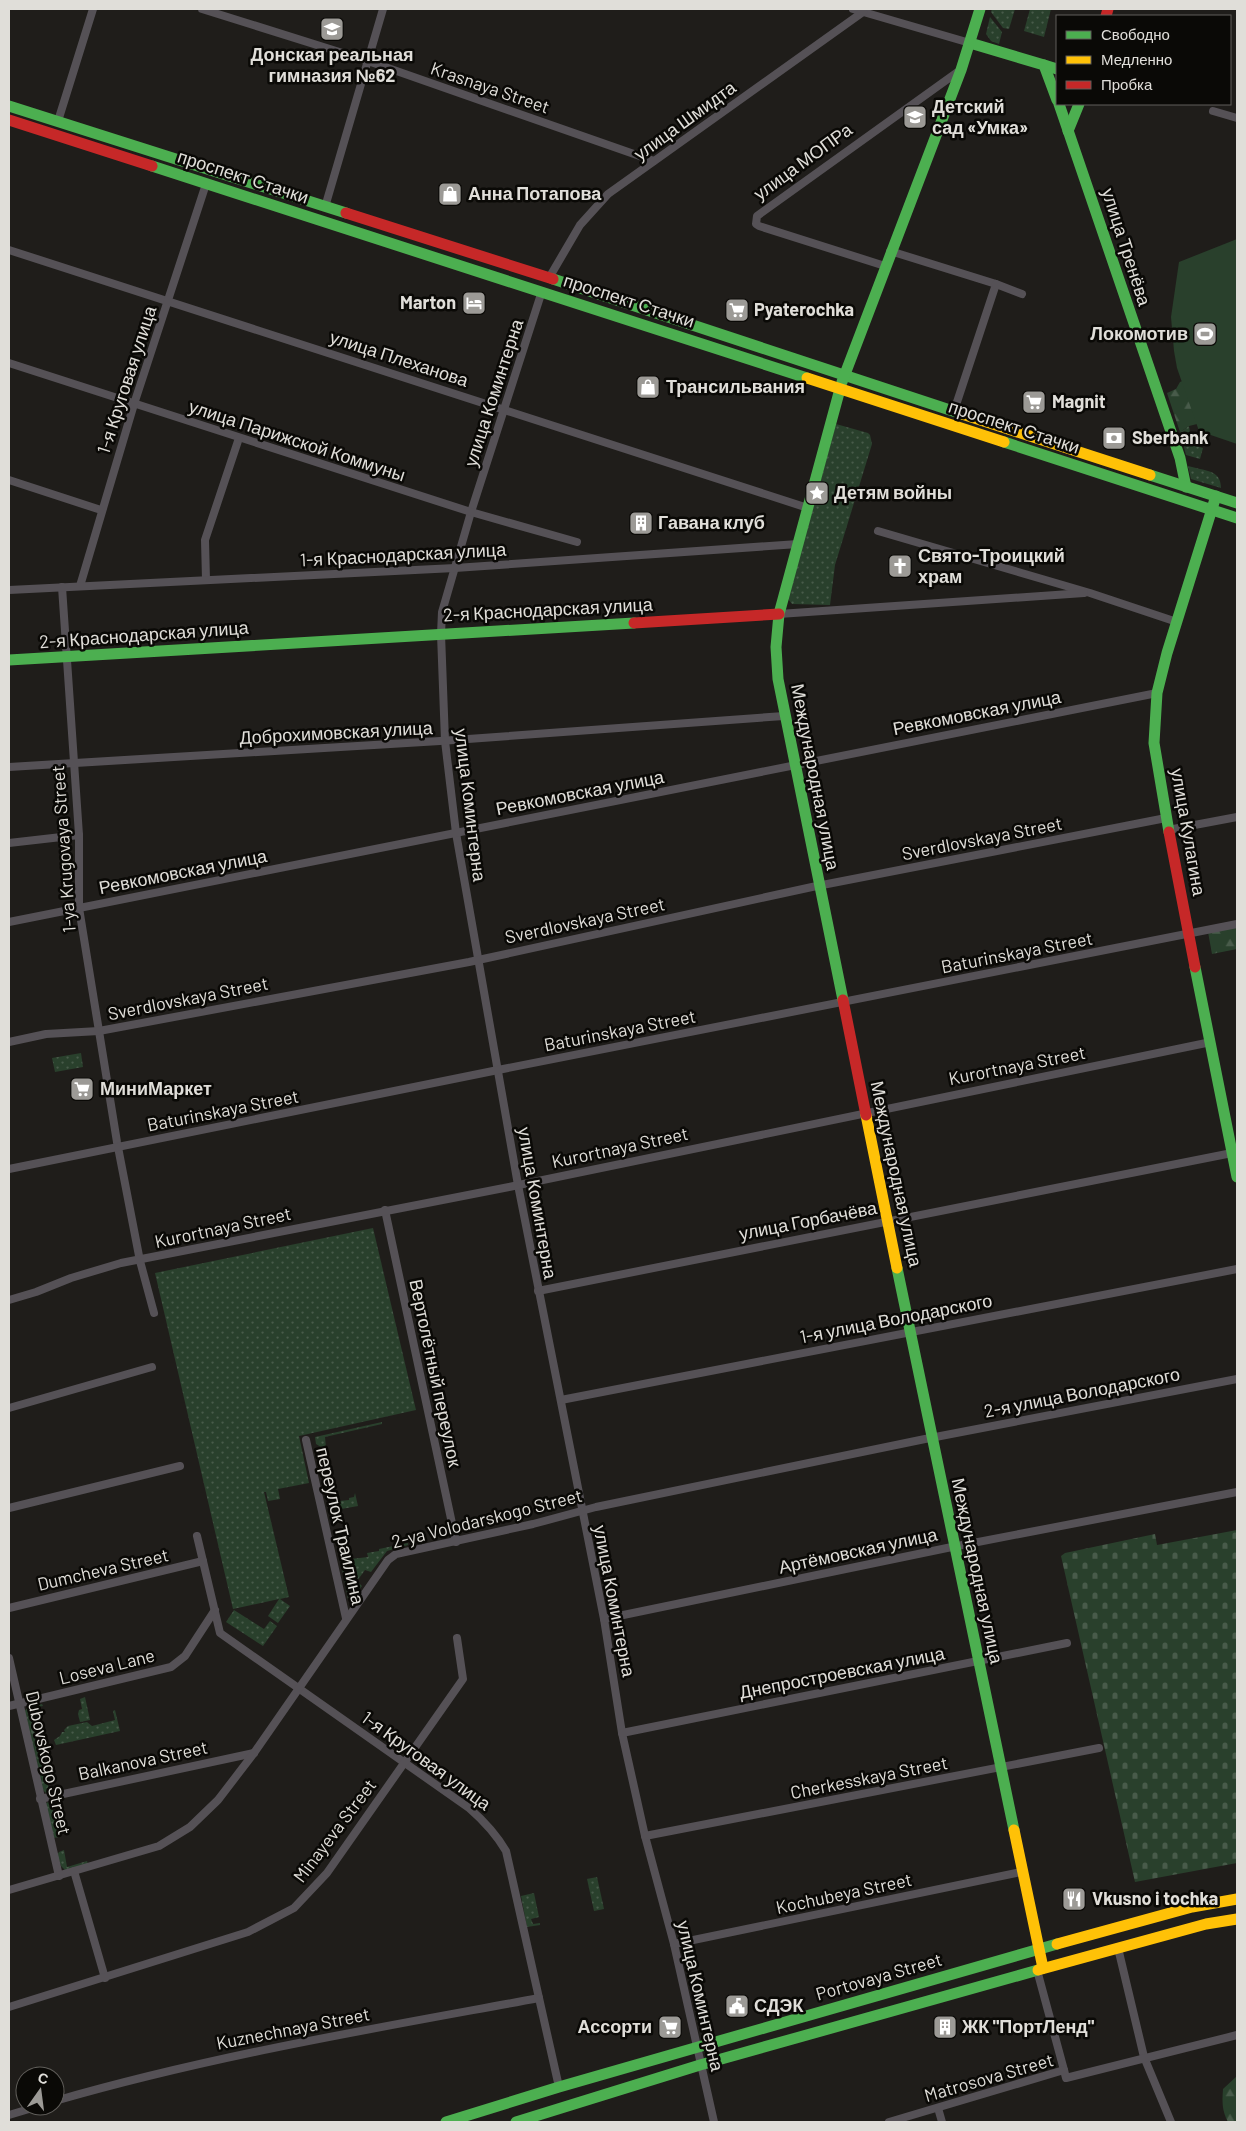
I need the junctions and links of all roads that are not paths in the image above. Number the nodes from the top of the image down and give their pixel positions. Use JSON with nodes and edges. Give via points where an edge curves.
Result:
{"nodes":[{"id":1,"x":93,"y":9,"type":"edge"},
{"id":2,"x":202,"y":9,"type":"edge"},
{"id":3,"x":383,"y":9,"type":"edge"},
{"id":4,"x":853,"y":9,"type":"edge"},
{"id":5,"x":980,"y":9,"type":"edge"},
{"id":6,"x":863,"y":12,"type":"junction"},
{"id":7,"x":970,"y":43,"type":"junction"},
{"id":8,"x":368,"y":61,"type":"junction"},
{"id":9,"x":1044,"y":65,"type":"junction"},
{"id":10,"x":1056,"y":68,"type":"edge"},
{"id":11,"x":961,"y":70,"type":"junction"},
{"id":12,"x":1056,"y":97,"type":"edge"},
{"id":13,"x":1059,"y":105,"type":"edge"},
{"id":14,"x":1079,"y":105,"type":"edge"},
{"id":15,"x":9,"y":106,"type":"edge"},
{"id":16,"x":1213,"y":111,"type":"dead end"},
{"id":17,"x":1237,"y":118,"type":"edge"},
{"id":18,"x":9,"y":120,"type":"edge"},
{"id":19,"x":58,"y":121,"type":"junction"},
{"id":20,"x":1068,"y":131,"type":"junction"},
{"id":21,"x":654,"y":162,"type":"junction"},
{"id":22,"x":206,"y":184,"type":"junction"},
{"id":23,"x":325,"y":207,"type":"junction"},
{"id":24,"x":9,"y":250,"type":"edge"},
{"id":25,"x":890,"y":251,"type":"junction"},
{"id":26,"x":885,"y":266,"type":"junction"},
{"id":27,"x":549,"y":278,"type":"junction"},
{"id":28,"x":996,"y":284,"type":"junction"},
{"id":29,"x":542,"y":291,"type":"junction"},
{"id":30,"x":1022,"y":294,"type":"dead end"},
{"id":31,"x":168,"y":302,"type":"junction"},
{"id":32,"x":9,"y":364,"type":"edge"},
{"id":33,"x":844,"y":376,"type":"junction"},
{"id":34,"x":840,"y":389,"type":"junction"},
{"id":35,"x":134,"y":404,"type":"junction"},
{"id":36,"x":504,"y":408,"type":"junction"},
{"id":37,"x":954,"y":412,"type":"junction"},
{"id":38,"x":239,"y":438,"type":"junction"},
{"id":39,"x":9,"y":480,"type":"edge"},
{"id":40,"x":1186,"y":487,"type":"junction"},
{"id":41,"x":1216,"y":496,"type":"junction"},
{"id":42,"x":1237,"y":503,"type":"edge"},
{"id":43,"x":808,"y":508,"type":"junction"},
{"id":44,"x":101,"y":510,"type":"junction"},
{"id":45,"x":1212,"y":510,"type":"junction"},
{"id":46,"x":472,"y":512,"type":"junction"},
{"id":47,"x":1237,"y":518,"type":"edge"},
{"id":48,"x":878,"y":531,"type":"dead end"},
{"id":49,"x":577,"y":542,"type":"dead end"},
{"id":50,"x":798,"y":544,"type":"junction"},
{"id":51,"x":455,"y":568,"type":"junction"},
{"id":52,"x":206,"y":580,"type":"junction"},
{"id":53,"x":80,"y":586,"type":"junction"},
{"id":54,"x":62,"y":587,"type":"junction"},
{"id":55,"x":9,"y":590,"type":"edge"},
{"id":56,"x":1090,"y":593,"type":"junction"},
{"id":57,"x":779,"y":614,"type":"junction"},
{"id":58,"x":1177,"y":622,"type":"junction"},
{"id":59,"x":441,"y":634,"type":"junction"},
{"id":60,"x":67,"y":657,"type":"junction"},
{"id":61,"x":9,"y":660,"type":"edge"},
{"id":62,"x":1157,"y":693,"type":"junction"},
{"id":63,"x":784,"y":716,"type":"junction"},
{"id":64,"x":445,"y":741,"type":"junction"},
{"id":65,"x":73,"y":763,"type":"junction"},
{"id":66,"x":794,"y":764,"type":"junction"},
{"id":67,"x":9,"y":767,"type":"edge"},
{"id":68,"x":1166,"y":818,"type":"junction"},
{"id":69,"x":1237,"y":818,"type":"edge"},
{"id":70,"x":1168,"y":830,"type":"junction"},
{"id":71,"x":456,"y":833,"type":"junction"},
{"id":72,"x":79,"y":835,"type":"junction"},
{"id":73,"x":9,"y":844,"type":"edge"},
{"id":74,"x":819,"y":886,"type":"junction"},
{"id":75,"x":79,"y":908,"type":"junction"},
{"id":76,"x":9,"y":922,"type":"edge"},
{"id":77,"x":1237,"y":924,"type":"edge"},
{"id":78,"x":1189,"y":934,"type":"junction"},
{"id":79,"x":478,"y":960,"type":"junction"},
{"id":80,"x":843,"y":1003,"type":"junction"},
{"id":81,"x":99,"y":1031,"type":"junction"},
{"id":82,"x":9,"y":1042,"type":"edge"},
{"id":83,"x":1211,"y":1042,"type":"junction"},
{"id":84,"x":498,"y":1070,"type":"junction"},
{"id":85,"x":865,"y":1112,"type":"junction"},
{"id":86,"x":118,"y":1147,"type":"junction"},
{"id":87,"x":1232,"y":1153,"type":"junction"},
{"id":88,"x":9,"y":1170,"type":"edge"},
{"id":89,"x":1237,"y":1177,"type":"edge"},
{"id":90,"x":518,"y":1185,"type":"junction"},
{"id":91,"x":385,"y":1210,"type":"junction"},
{"id":92,"x":889,"y":1220,"type":"junction"},
{"id":93,"x":140,"y":1260,"type":"junction"},
{"id":94,"x":1237,"y":1269,"type":"edge"},
{"id":95,"x":538,"y":1291,"type":"junction"},
{"id":96,"x":9,"y":1300,"type":"edge"},
{"id":97,"x":154,"y":1313,"type":"dead end"},
{"id":98,"x":910,"y":1331,"type":"junction"},
{"id":99,"x":152,"y":1367,"type":"dead end"},
{"id":100,"x":1237,"y":1379,"type":"edge"},
{"id":101,"x":560,"y":1400,"type":"junction"},
{"id":102,"x":9,"y":1408,"type":"edge"},
{"id":103,"x":932,"y":1438,"type":"junction"},
{"id":104,"x":306,"y":1440,"type":"dead end"},
{"id":105,"x":180,"y":1466,"type":"dead end"},
{"id":106,"x":1237,"y":1492,"type":"edge"},
{"id":107,"x":9,"y":1508,"type":"edge"},
{"id":108,"x":582,"y":1512,"type":"junction"},
{"id":109,"x":197,"y":1536,"type":"dead end"},
{"id":110,"x":456,"y":1542,"type":"junction"},
{"id":111,"x":954,"y":1547,"type":"junction"},
{"id":112,"x":203,"y":1561,"type":"junction"},
{"id":113,"x":9,"y":1608,"type":"edge"},
{"id":114,"x":215,"y":1610,"type":"junction"},
{"id":115,"x":346,"y":1618,"type":"junction"},
{"id":116,"x":604,"y":1619,"type":"junction"},
{"id":117,"x":206,"y":1624,"type":"junction"},
{"id":118,"x":220,"y":1633,"type":"junction"},
{"id":119,"x":457,"y":1638,"type":"dead end"},
{"id":120,"x":1067,"y":1643,"type":"dead end"},
{"id":121,"x":9,"y":1658,"type":"edge"},
{"id":122,"x":978,"y":1661,"type":"junction"},
{"id":123,"x":298,"y":1688,"type":"junction"},
{"id":124,"x":19,"y":1704,"type":"junction"},
{"id":125,"x":9,"y":1706,"type":"edge"},
{"id":126,"x":622,"y":1733,"type":"junction"},
{"id":127,"x":1099,"y":1748,"type":"dead end"},
{"id":128,"x":254,"y":1753,"type":"junction"},
{"id":129,"x":405,"y":1761,"type":"junction"},
{"id":130,"x":1000,"y":1769,"type":"junction"},
{"id":131,"x":40,"y":1799,"type":"junction"},
{"id":132,"x":645,"y":1836,"type":"junction"},
{"id":133,"x":74,"y":1871,"type":"junction"},
{"id":134,"x":1021,"y":1872,"type":"junction"},
{"id":135,"x":59,"y":1876,"type":"junction"},
{"id":136,"x":9,"y":1890,"type":"edge"},
{"id":137,"x":1237,"y":1899,"type":"edge"},
{"id":138,"x":1224,"y":1901,"type":"junction"},
{"id":139,"x":1233,"y":1920,"type":"edge"},
{"id":140,"x":674,"y":1944,"type":"junction"},
{"id":141,"x":1118,"y":1948,"type":"junction"},
{"id":142,"x":1037,"y":1950,"type":"junction"},
{"id":143,"x":1040,"y":1969,"type":"junction"},
{"id":144,"x":105,"y":1978,"type":"junction"},
{"id":145,"x":539,"y":1998,"type":"junction"},
{"id":146,"x":9,"y":2007,"type":"edge"},
{"id":147,"x":1237,"y":2035,"type":"edge"},
{"id":148,"x":696,"y":2047,"type":"junction"},
{"id":149,"x":1144,"y":2057,"type":"junction"},
{"id":150,"x":700,"y":2065,"type":"junction"},
{"id":151,"x":1064,"y":2070,"type":"junction"},
{"id":152,"x":559,"y":2086,"type":"junction"},
{"id":153,"x":65,"y":2098,"type":"edge"},
{"id":154,"x":938,"y":2108,"type":"junction"},
{"id":155,"x":446,"y":2122,"type":"edge"},
{"id":156,"x":516,"y":2122,"type":"edge"},
{"id":157,"x":714,"y":2122,"type":"edge"},
{"id":158,"x":889,"y":2122,"type":"edge"},
{"id":159,"x":942,"y":2122,"type":"edge"},
{"id":160,"x":1171,"y":2122,"type":"edge"}],
"edges":[{"from":1,"to":19,"type":"street"},
{"from":2,"to":8,"type":"street","name":"Krasnaya Street"},
{"from":3,"to":8,"type":"street"},
{"from":4,"to":6,"type":"street"},
{"from":5,"to":7,"type":"main road"},
{"from":6,"to":7,"type":"street"},
{"from":6,"to":21,"type":"street","name":"улица Шмидта"},
{"from":7,"to":9,"type":"main road"},
{"from":7,"to":11,"type":"main road"},
{"from":8,"to":21,"type":"street","name":"Krasnaya Street"},
{"from":8,"to":23,"type":"street"},
{"from":9,"to":10,"type":"main road"},
{"from":9,"to":12,"type":"main road","name":"улица Тренёва"},
{"from":11,"to":25,"type":"main road"},
{"from":11,"to":26,"type":"street","name":"улица МОПРа","via":[[755,220],[759,226]]},
{"from":13,"to":20,"type":"main road","name":"улица Тренёва"},
{"from":14,"to":20,"type":"main road"},
{"from":15,"to":19,"type":"main road","name":"проспект Стачки"},
{"from":16,"to":17,"type":"street"},
{"from":18,"to":22,"type":"main road","name":"проспект Стачки"},
{"from":19,"to":23,"type":"main road","name":"проспект Стачки"},
{"from":20,"to":40,"type":"main road","name":"улица Тренёва","via":[[1180,458]]},
{"from":21,"to":27,"type":"street","name":"улица Шмидта","via":[[608,194],[588,215]]},
{"from":22,"to":29,"type":"main road","name":"проспект Стачки"},
{"from":22,"to":31,"type":"street","name":"1-я Круговая улица"},
{"from":23,"to":27,"type":"main road","name":"проспект Стачки"},
{"from":24,"to":31,"type":"street","name":"улица Плеханова"},
{"from":25,"to":26,"type":"main road"},
{"from":25,"to":28,"type":"street"},
{"from":26,"to":33,"type":"main road"},
{"from":27,"to":33,"type":"main road","name":"проспект Стачки"},
{"from":28,"to":30,"type":"street"},
{"from":28,"to":37,"type":"street"},
{"from":29,"to":34,"type":"main road","name":"проспект Стачки"},
{"from":29,"to":36,"type":"street","name":"улица Коминтерна"},
{"from":31,"to":35,"type":"street","name":"1-я Круговая улица"},
{"from":31,"to":36,"type":"street","name":"улица Плеханова"},
{"from":32,"to":35,"type":"street","name":"улица Парижской Коммуны"},
{"from":33,"to":34,"type":"main road","name":"Международная улица"},
{"from":33,"to":37,"type":"main road","name":"проспект Стачки"},
{"from":34,"to":43,"type":"main road","name":"Международная улица"},
{"from":34,"to":45,"type":"main road","name":"проспект Стачки"},
{"from":35,"to":38,"type":"street","name":"улица Парижской Коммуны"},
{"from":35,"to":44,"type":"street","name":"1-я Круговая улица"},
{"from":36,"to":43,"type":"street","name":"улица Плеханова"},
{"from":36,"to":46,"type":"street","name":"улица Коминтерна"},
{"from":37,"to":40,"type":"main road","name":"проспект Стачки"},
{"from":38,"to":46,"type":"street","name":"улица Парижской Коммуны"},
{"from":38,"to":52,"type":"street","via":[[205,540]]},
{"from":39,"to":44,"type":"street"},
{"from":40,"to":41,"type":"main road","name":"проспект Стачки"},
{"from":41,"to":42,"type":"main road","name":"проспект Стачки"},
{"from":41,"to":45,"type":"main road","name":"улица Кулагина"},
{"from":43,"to":50,"type":"main road","name":"Международная улица"},
{"from":44,"to":53,"type":"street","name":"1-я Круговая улица"},
{"from":45,"to":47,"type":"main road","name":"проспект Стачки"},
{"from":45,"to":58,"type":"main road","name":"улица Кулагина"},
{"from":46,"to":49,"type":"street","name":"улица Парижской Коммуны"},
{"from":46,"to":51,"type":"street","name":"улица Коминтерна"},
{"from":48,"to":56,"type":"street"},
{"from":50,"to":51,"type":"street","name":"1-я Краснодарская улица"},
{"from":50,"to":57,"type":"main road","name":"Международная улица"},
{"from":51,"to":52,"type":"street","name":"1-я Краснодарская улица"},
{"from":51,"to":59,"type":"street","name":"улица Коминтерна","via":[[442,612]]},
{"from":52,"to":53,"type":"street","name":"1-я Краснодарская улица"},
{"from":53,"to":54,"type":"street","name":"1-я Краснодарская улица"},
{"from":54,"to":55,"type":"street","name":"1-я Краснодарская улица"},
{"from":54,"to":60,"type":"street","name":"1-ya Krugovaya Street"},
{"from":56,"to":57,"type":"street","name":"2-я Краснодарская улица"},
{"from":56,"to":58,"type":"street"},
{"from":57,"to":59,"type":"main road","name":"2-я Краснодарская улица"},
{"from":57,"to":63,"type":"main road","name":"Международная улица","via":[[776,647]]},
{"from":58,"to":62,"type":"main road","name":"улица Кулагина"},
{"from":59,"to":60,"type":"main road","name":"2-я Краснодарская улица"},
{"from":59,"to":64,"type":"street","name":"улица Коминтерна"},
{"from":60,"to":61,"type":"main road","name":"2-я Краснодарская улица"},
{"from":60,"to":65,"type":"street","name":"1-ya Krugovaya Street"},
{"from":62,"to":66,"type":"street","name":"Ревкомовская улица"},
{"from":62,"to":68,"type":"main road","name":"улица Кулагина","via":[[1154,742]]},
{"from":63,"to":64,"type":"street","name":"Доброхимовская улица"},
{"from":63,"to":66,"type":"main road","name":"Международная улица"},
{"from":64,"to":65,"type":"street","name":"Доброхимовская улица"},
{"from":64,"to":71,"type":"street","name":"улица Коминтерна"},
{"from":65,"to":67,"type":"street","name":"Доброхимовская улица"},
{"from":65,"to":72,"type":"street","name":"1-ya Krugovaya Street"},
{"from":66,"to":71,"type":"street","name":"Ревкомовская улица"},
{"from":66,"to":74,"type":"main road","name":"Международная улица"},
{"from":68,"to":70,"type":"main road","name":"улица Кулагина"},
{"from":68,"to":74,"type":"street","name":"Sverdlovskaya Street"},
{"from":69,"to":70,"type":"street"},
{"from":70,"to":78,"type":"main road","name":"улица Кулагина"},
{"from":71,"to":75,"type":"street","name":"Ревкомовская улица"},
{"from":71,"to":79,"type":"street","name":"улица Коминтерна"},
{"from":72,"to":73,"type":"street"},
{"from":72,"to":75,"type":"street","name":"1-ya Krugovaya Street"},
{"from":74,"to":79,"type":"street","name":"Sverdlovskaya Street"},
{"from":74,"to":80,"type":"main road","name":"Международная улица"},
{"from":75,"to":76,"type":"street","name":"Ревкомовская улица"},
{"from":75,"to":81,"type":"street","name":"1-ya Krugovaya Street"},
{"from":77,"to":78,"type":"street","name":"Baturinskaya Street"},
{"from":78,"to":80,"type":"street","name":"Baturinskaya Street"},
{"from":78,"to":83,"type":"main road","name":"улица Кулагина"},
{"from":79,"to":81,"type":"street","name":"Sverdlovskaya Street"},
{"from":79,"to":84,"type":"street","name":"улица Коминтерна"},
{"from":80,"to":84,"type":"street","name":"Baturinskaya Street"},
{"from":80,"to":85,"type":"main road","name":"Международная улица"},
{"from":81,"to":82,"type":"street","name":"Sverdlovskaya Street","via":[[46,1034]]},
{"from":81,"to":86,"type":"street","name":"1-ya Krugovaya Street"},
{"from":83,"to":85,"type":"street","name":"Kurortnaya Street"},
{"from":83,"to":87,"type":"main road","name":"улица Кулагина"},
{"from":84,"to":86,"type":"street","name":"Baturinskaya Street"},
{"from":84,"to":90,"type":"street","name":"улица Коминтерна"},
{"from":85,"to":90,"type":"street","name":"Kurortnaya Street"},
{"from":85,"to":92,"type":"main road","name":"Международная улица"},
{"from":86,"to":88,"type":"street","name":"Baturinskaya Street"},
{"from":86,"to":93,"type":"street","name":"1-ya Krugovaya Street"},
{"from":87,"to":89,"type":"main road","name":"улица Кулагина"},
{"from":87,"to":92,"type":"street","name":"улица Горбачёва"},
{"from":90,"to":91,"type":"street","name":"Kurortnaya Street"},
{"from":90,"to":95,"type":"street","name":"улица Коминтерна"},
{"from":91,"to":93,"type":"street","name":"Kurortnaya Street"},
{"from":91,"to":110,"type":"street","name":"Вертолётный переулок"},
{"from":92,"to":95,"type":"street","name":"улица Горбачёва"},
{"from":92,"to":98,"type":"main road","name":"Международная улица"},
{"from":93,"to":96,"type":"street","name":"Kurortnaya Street","via":[[71,1278]]},
{"from":93,"to":97,"type":"street","name":"1-ya Krugovaya Street"},
{"from":94,"to":98,"type":"street","name":"1-я улица Володарского"},
{"from":95,"to":101,"type":"street","name":"улица Коминтерна"},
{"from":98,"to":101,"type":"street","name":"1-я улица Володарского"},
{"from":98,"to":103,"type":"main road","name":"Международная улица"},
{"from":99,"to":102,"type":"street"},
{"from":100,"to":103,"type":"street","name":"2-я улица Володарского"},
{"from":101,"to":108,"type":"street","name":"улица Коминтерна"},
{"from":103,"to":108,"type":"street","name":"2-ya Volodarskogo Street"},
{"from":103,"to":111,"type":"main road","name":"Международная улица"},
{"from":104,"to":115,"type":"street","name":"переулок Траилина"},
{"from":105,"to":107,"type":"street"},
{"from":106,"to":111,"type":"street","name":"Артёмовская улица"},
{"from":108,"to":110,"type":"street","name":"2-ya Volodarskogo Street"},
{"from":108,"to":116,"type":"street","name":"улица Коминтерна"},
{"from":109,"to":112,"type":"street"},
{"from":110,"to":115,"type":"street","name":"2-ya Volodarskogo Street","via":[[390,1556]]},
{"from":111,"to":116,"type":"street","name":"Артёмовская улица"},
{"from":111,"to":122,"type":"main road","name":"Международная улица"},
{"from":112,"to":113,"type":"street","name":"Dumcheva Street"},
{"from":112,"to":114,"type":"street"},
{"from":114,"to":117,"type":"street","name":"Loseva Lane"},
{"from":114,"to":118,"type":"street"},
{"from":115,"to":123,"type":"street","name":"2-ya Volodarskogo Street"},
{"from":116,"to":126,"type":"street","name":"улица Коминтерна"},
{"from":117,"to":118,"type":"street","name":"1-я Круговая улица"},
{"from":117,"to":124,"type":"street","name":"Loseva Lane","via":[[185,1656],[171,1667]]},
{"from":118,"to":123,"type":"street","name":"1-я Круговая улица"},
{"from":119,"to":129,"type":"street","name":"Minayeva Street","via":[[463,1679]]},
{"from":120,"to":122,"type":"street","name":"Днепростроевская улица"},
{"from":121,"to":124,"type":"street","name":"Dubovskogo Street"},
{"from":122,"to":126,"type":"street","name":"Днепростроевская улица"},
{"from":122,"to":130,"type":"main road","name":"Международная улица"},
{"from":123,"to":128,"type":"street","name":"2-ya Volodarskogo Street"},
{"from":123,"to":129,"type":"street","name":"1-я Круговая улица"},
{"from":124,"to":125,"type":"street","name":"Loseva Lane"},
{"from":124,"to":131,"type":"street","name":"Dubovskogo Street"},
{"from":126,"to":132,"type":"street","name":"улица Коминтерна"},
{"from":127,"to":130,"type":"street","name":"Cherkesskaya Street"},
{"from":128,"to":131,"type":"street","name":"Balkanova Street"},
{"from":128,"to":133,"type":"street","name":"2-ya Volodarskogo Street","via":[[218,1800],[190,1827],[159,1846]]},
{"from":129,"to":144,"type":"street","name":"Minayeva Street","via":[[327,1872],[294,1908],[248,1932]]},
{"from":129,"to":145,"type":"street","name":"1-я Круговая улица","via":[[470,1808],[487,1824],[506,1851]]},
{"from":130,"to":132,"type":"street","name":"Cherkesskaya Street"},
{"from":130,"to":134,"type":"main road","name":"Международная улица"},
{"from":131,"to":135,"type":"street","name":"Dubovskogo Street"},
{"from":132,"to":140,"type":"street","name":"улица Коминтерна"},
{"from":133,"to":135,"type":"street","name":"2-ya Volodarskogo Street"},
{"from":133,"to":144,"type":"street"},
{"from":134,"to":140,"type":"street","name":"Kochubeya Street"},
{"from":134,"to":142,"type":"main road","name":"Международная улица"},
{"from":135,"to":136,"type":"street","name":"2-ya Volodarskogo Street"},
{"from":137,"to":138,"type":"main road","name":"Portovaya Street"},
{"from":138,"to":139,"type":"main road","via":[[1219,1914]]},
{"from":138,"to":142,"type":"main road","name":"Portovaya Street"},
{"from":139,"to":141,"type":"main road","name":"Portovaya Street","via":[[1206,1924]]},
{"from":140,"to":148,"type":"street","name":"улица Коминтерна"},
{"from":141,"to":143,"type":"main road","name":"Portovaya Street"},
{"from":141,"to":149,"type":"street"},
{"from":142,"to":143,"type":"main road","name":"Международная улица"},
{"from":142,"to":148,"type":"main road","name":"Portovaya Street"},
{"from":143,"to":150,"type":"main road","name":"Portovaya Street"},
{"from":143,"to":151,"type":"street","name":"Международная улица"},
{"from":144,"to":146,"type":"street","name":"Minayeva Street"},
{"from":145,"to":152,"type":"street","name":"1-я Круговая улица"},
{"from":145,"to":153,"type":"street","name":"Kuznechnaya Street","via":[[246,2052]]},
{"from":147,"to":149,"type":"street","name":"Matrosova Street"},
{"from":148,"to":150,"type":"street","name":"улица Коминтерна"},
{"from":148,"to":152,"type":"main road","name":"Portovaya Street"},
{"from":149,"to":151,"type":"street","name":"Matrosova Street","via":[[1066,2078]]},
{"from":149,"to":160,"type":"street"},
{"from":150,"to":156,"type":"main road","name":"Portovaya Street"},
{"from":150,"to":157,"type":"street","name":"улица Коминтерна"},
{"from":151,"to":154,"type":"street","name":"Matrosova Street"},
{"from":152,"to":155,"type":"main road","name":"Portovaya Street"},
{"from":154,"to":158,"type":"street","name":"Matrosova Street"},
{"from":154,"to":159,"type":"street"}]}
